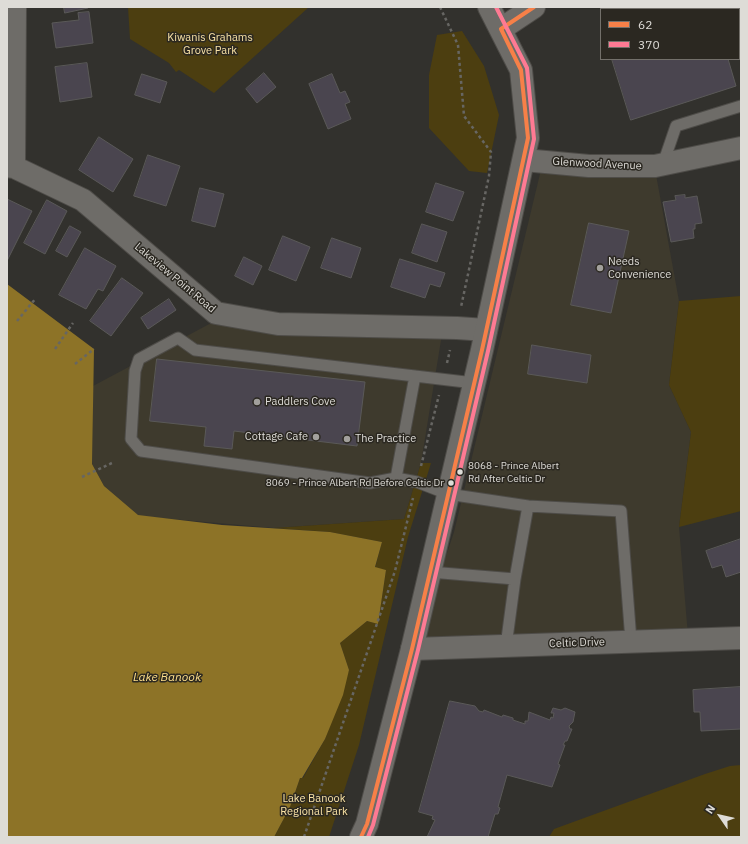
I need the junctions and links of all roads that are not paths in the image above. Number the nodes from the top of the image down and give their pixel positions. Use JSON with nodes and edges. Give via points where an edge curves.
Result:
{"nodes":[{"id":1,"x":15,"y":7,"type":"edge"},
{"id":2,"x":489,"y":7,"type":"edge"},
{"id":3,"x":534,"y":7,"type":"edge"},
{"id":4,"x":501,"y":29,"type":"junction"},
{"id":5,"x":741,"y":106,"type":"edge"},
{"id":6,"x":741,"y":148,"type":"edge"},
{"id":7,"x":524,"y":160,"type":"junction"},
{"id":8,"x":663,"y":164,"type":"junction"},
{"id":9,"x":11,"y":166,"type":"edge"},
{"id":10,"x":486,"y":330,"type":"junction"},
{"id":11,"x":415,"y":376,"type":"junction"},
{"id":12,"x":474,"y":382,"type":"junction"},
{"id":13,"x":396,"y":478,"type":"junction"},
{"id":14,"x":448,"y":494,"type":"junction"},
{"id":15,"x":528,"y":506,"type":"junction"},
{"id":16,"x":430,"y":572,"type":"junction"},
{"id":17,"x":515,"y":579,"type":"junction"},
{"id":18,"x":741,"y":638,"type":"edge"},
{"id":19,"x":631,"y":641,"type":"junction"},
{"id":20,"x":506,"y":646,"type":"junction"},
{"id":21,"x":412,"y":649,"type":"junction"},
{"id":22,"x":361,"y":837,"type":"edge"}],
"edges":[{"from":1,"to":9,"type":"street"},
{"from":2,"to":4,"type":"street"},
{"from":3,"to":4,"type":"street"},
{"from":4,"to":7,"type":"street","via":[[521,70],[528,138]]},
{"from":5,"to":8,"type":"lane","via":[[676,126]]},
{"from":6,"to":8,"type":"street","name":"Glenwood Avenue"},
{"from":7,"to":8,"type":"street","name":"Glenwood Avenue","via":[[624,167]]},
{"from":7,"to":10,"type":"street"},
{"from":9,"to":10,"type":"street","name":"Lakeview Point Road","via":[[83,200],[216,313],[278,324]]},
{"from":10,"to":12,"type":"street"},
{"from":11,"to":12,"type":"lane"},
{"from":11,"to":13,"type":"lane"},
{"from":11,"to":13,"type":"lane","via":[[195,350],[178,338],[139,359],[135,371],[131,439],[141,450],[370,484]]},
{"from":12,"to":14,"type":"street"},
{"from":13,"to":14,"type":"lane","via":[[417,482]]},
{"from":14,"to":15,"type":"lane"},
{"from":14,"to":16,"type":"street"},
{"from":15,"to":17,"type":"lane"},
{"from":15,"to":19,"type":"lane","via":[[621,511]]},
{"from":16,"to":17,"type":"lane"},
{"from":16,"to":21,"type":"street"},
{"from":17,"to":20,"type":"lane"},
{"from":18,"to":19,"type":"street","name":"Celtic Drive"},
{"from":19,"to":20,"type":"street","name":"Celtic Drive"},
{"from":20,"to":21,"type":"street","name":"Celtic Drive"},
{"from":21,"to":22,"type":"street","via":[[367,824]]}]}
